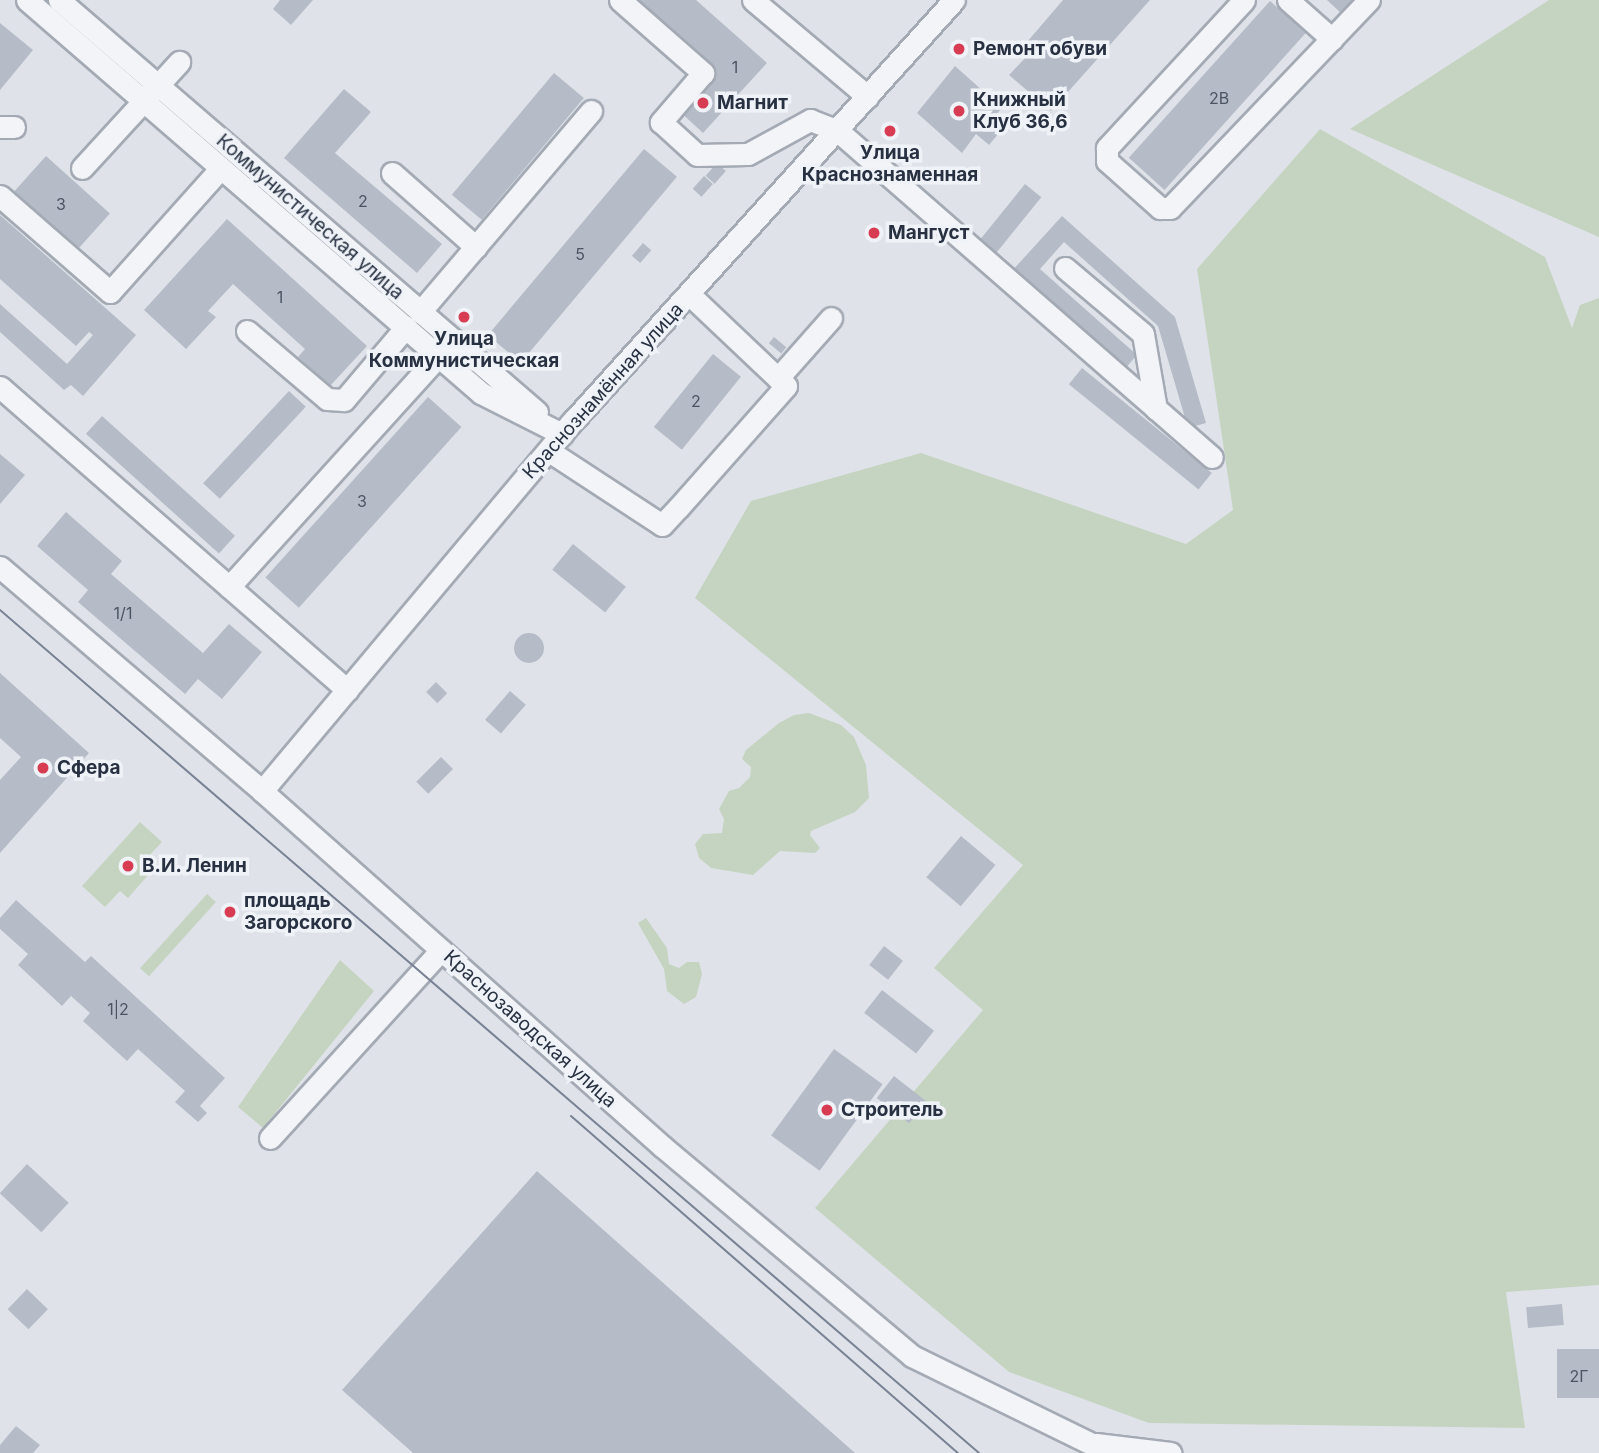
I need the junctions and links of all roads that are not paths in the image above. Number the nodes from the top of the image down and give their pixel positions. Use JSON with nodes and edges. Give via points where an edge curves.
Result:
{"nodes":[{"id":1,"x":27,"y":0,"type":"edge"},
{"id":2,"x":59,"y":0,"type":"edge"},
{"id":3,"x":620,"y":0,"type":"edge"},
{"id":4,"x":753,"y":0,"type":"edge"},
{"id":5,"x":954,"y":0,"type":"edge"},
{"id":6,"x":1244,"y":0,"type":"edge"},
{"id":7,"x":1288,"y":0,"type":"edge"},
{"id":8,"x":1370,"y":0,"type":"edge"},
{"id":9,"x":1332,"y":39,"type":"junction"},
{"id":10,"x":179,"y":62,"type":"dead end"},
{"id":11,"x":150,"y":93,"type":"junction"},
{"id":12,"x":868,"y":97,"type":"junction"},
{"id":13,"x":591,"y":111,"type":"dead end"},
{"id":14,"x":838,"y":131,"type":"junction"},
{"id":15,"x":82,"y":168,"type":"dead end"},
{"id":16,"x":221,"y":168,"type":"junction"},
{"id":17,"x":392,"y":173,"type":"dead end"},
{"id":18,"x":0,"y":196,"type":"edge"},
{"id":19,"x":476,"y":247,"type":"junction"},
{"id":20,"x":1065,"y":268,"type":"dead end"},
{"id":21,"x":689,"y":295,"type":"junction"},
{"id":22,"x":831,"y":318,"type":"dead end"},
{"id":23,"x":413,"y":320,"type":"junction"},
{"id":24,"x":247,"y":331,"type":"dead end"},
{"id":25,"x":453,"y":340,"type":"junction"},
{"id":26,"x":439,"y":356,"type":"junction"},
{"id":27,"x":778,"y":378,"type":"junction"},
{"id":28,"x":0,"y":387,"type":"edge"},
{"id":29,"x":1156,"y":409,"type":"junction"},
{"id":30,"x":555,"y":442,"type":"junction"},
{"id":31,"x":1212,"y":457,"type":"dead end"},
{"id":32,"x":0,"y":567,"type":"edge"},
{"id":33,"x":229,"y":587,"type":"junction"},
{"id":34,"x":347,"y":690,"type":"junction"},
{"id":35,"x":262,"y":791,"type":"junction"},
{"id":36,"x":441,"y":950,"type":"junction"},
{"id":37,"x":270,"y":1138,"type":"dead end"},
{"id":38,"x":1091,"y":1444,"type":"junction"},
{"id":39,"x":1111,"y":1453,"type":"edge"},
{"id":40,"x":1170,"y":1453,"type":"edge"}],
"edges":[{"from":1,"to":11,"type":"street"},
{"from":2,"to":11,"type":"street","name":"Коммунистическая улица"},
{"from":3,"to":14,"type":"street","via":[[703,73],[661,122],[698,155],[748,154],[810,120]]},
{"from":4,"to":12,"type":"street"},
{"from":5,"to":12,"type":"street","name":"Краснознамённая улица"},
{"from":6,"to":9,"type":"street","via":[[1107,148],[1107,161],[1160,208],[1170,208]]},
{"from":7,"to":9,"type":"street"},
{"from":8,"to":9,"type":"street"},
{"from":10,"to":11,"type":"street"},
{"from":11,"to":15,"type":"street"},
{"from":11,"to":16,"type":"street"},
{"from":11,"to":23,"type":"street","name":"Коммунистическая улица"},
{"from":12,"to":14,"type":"street","name":"Краснознамённая улица"},
{"from":13,"to":19,"type":"street"},
{"from":14,"to":21,"type":"street","name":"Краснознамённая улица"},
{"from":14,"to":29,"type":"street"},
{"from":16,"to":18,"type":"street","via":[[110,292]]},
{"from":16,"to":23,"type":"street"},
{"from":17,"to":19,"type":"street"},
{"from":19,"to":23,"type":"street"},
{"from":20,"to":29,"type":"street","via":[[1143,334]]},
{"from":21,"to":27,"type":"street"},
{"from":21,"to":30,"type":"street","name":"Краснознамённая улица"},
{"from":22,"to":27,"type":"street"},
{"from":23,"to":24,"type":"street","via":[[344,400],[327,399]]},
{"from":23,"to":25,"type":"street","name":"Коммунистическая улица"},
{"from":23,"to":26,"type":"street"},
{"from":25,"to":26,"type":"street"},
{"from":25,"to":30,"type":"street","name":"Коммунистическая улица"},
{"from":26,"to":30,"type":"street","via":[[481,393]]},
{"from":26,"to":33,"type":"street"},
{"from":27,"to":30,"type":"street","via":[[786,386],[662,525]]},
{"from":28,"to":33,"type":"street"},
{"from":29,"to":31,"type":"street"},
{"from":30,"to":34,"type":"street","name":"Краснознамённая улица"},
{"from":32,"to":35,"type":"street","name":"Краснозаводская улица"},
{"from":33,"to":34,"type":"street"},
{"from":34,"to":35,"type":"street","name":"Краснознамённая улица"},
{"from":35,"to":36,"type":"street","name":"Краснозаводская улица"},
{"from":36,"to":37,"type":"street"},
{"from":36,"to":38,"type":"street","name":"Краснозаводская улица","via":[[663,1147],[912,1356]]},
{"from":38,"to":39,"type":"street","name":"Краснозаводская улица"},
{"from":38,"to":40,"type":"street"}]}
